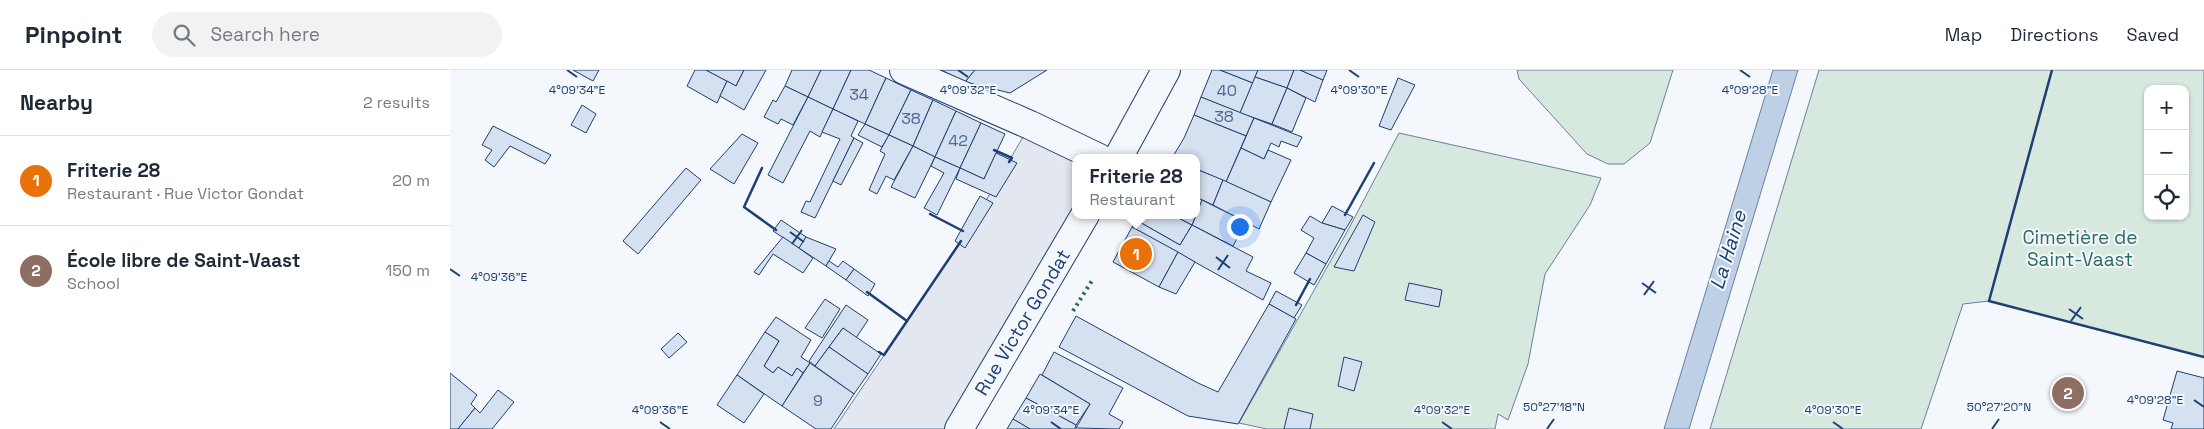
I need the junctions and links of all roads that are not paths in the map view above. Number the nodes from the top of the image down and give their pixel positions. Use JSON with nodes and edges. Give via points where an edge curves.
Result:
{"nodes":[{"id":1,"x":904,"y":70,"type":"edge"},
{"id":2,"x":1166,"y":70,"type":"edge"},
{"id":3,"x":1091,"y":154,"type":"edge"},
{"id":4,"x":1120,"y":154,"type":"edge"},
{"id":5,"x":1083,"y":219,"type":"edge"},
{"id":6,"x":959,"y":429,"type":"edge"}],
"edges":[{"from":1,"to":3,"type":"street"},
{"from":2,"to":4,"type":"street"},
{"from":5,"to":6,"type":"street","name":"Rue Victor Gondat"}]}
